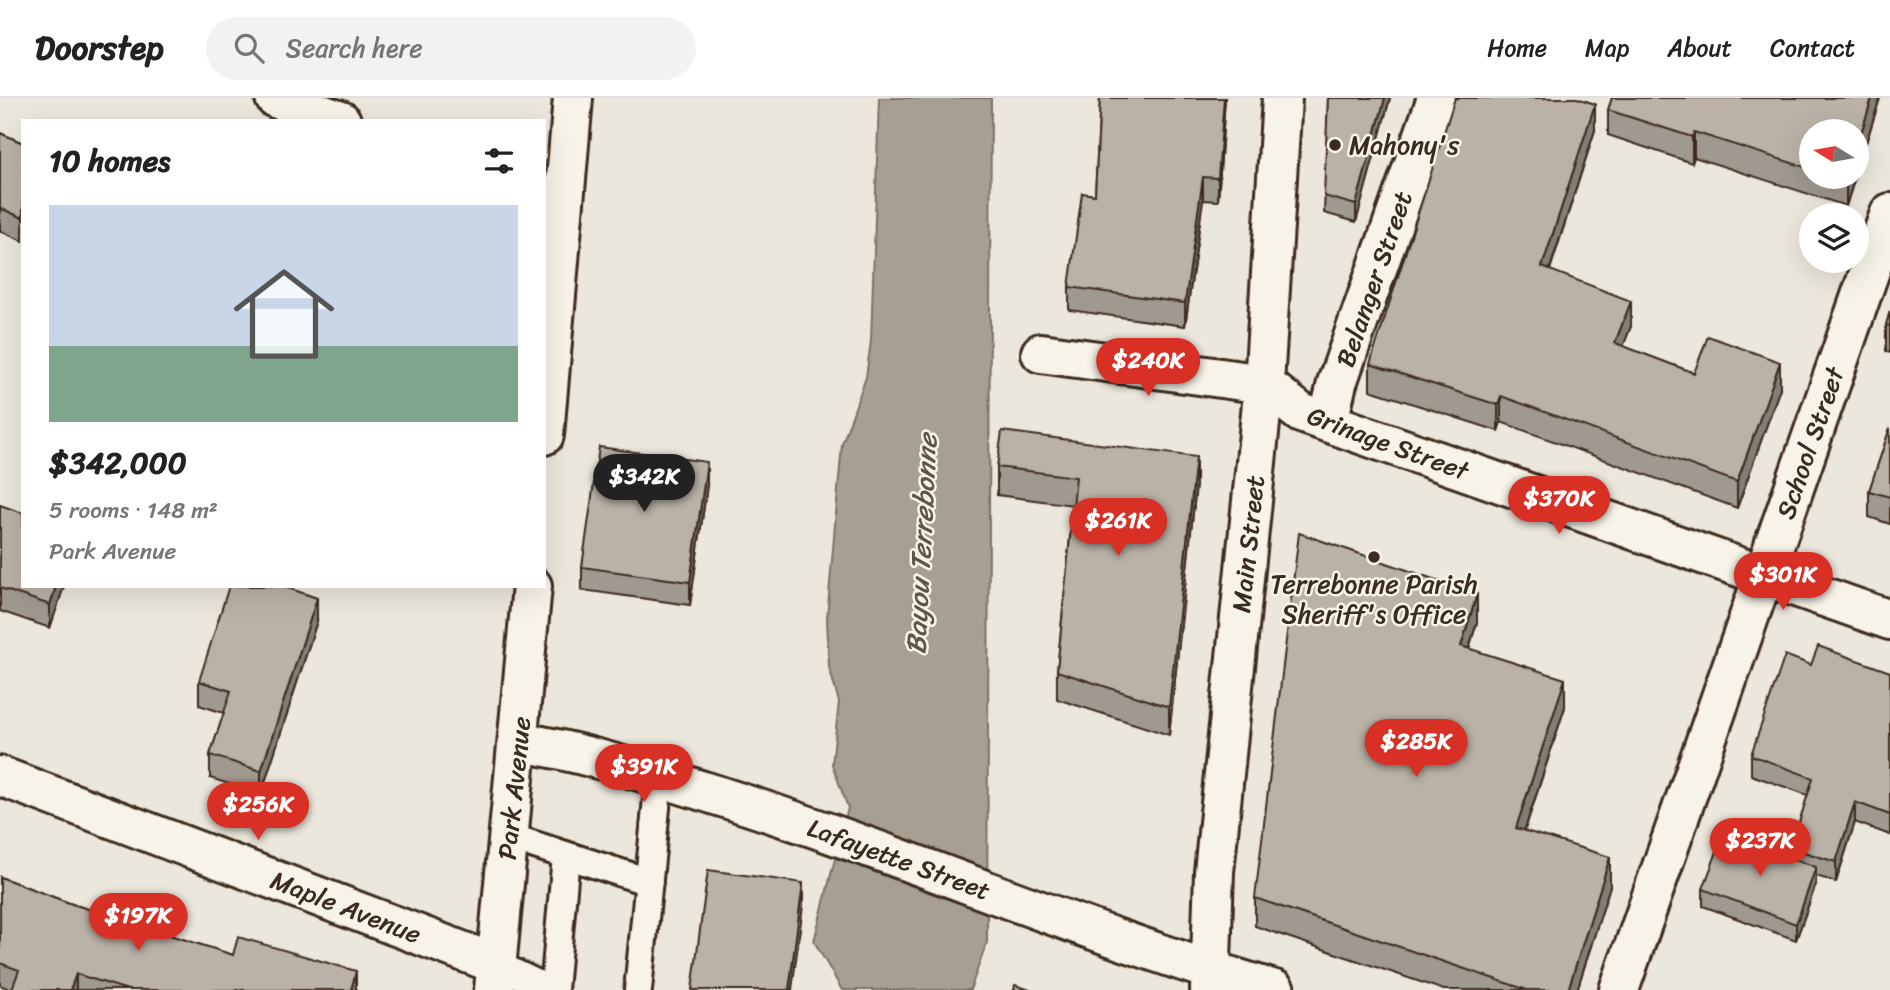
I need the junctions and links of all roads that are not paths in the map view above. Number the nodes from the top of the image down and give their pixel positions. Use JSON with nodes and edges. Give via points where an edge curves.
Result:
{"nodes":[{"id":1,"x":275,"y":98,"type":"edge"},
{"id":2,"x":573,"y":98,"type":"edge"},
{"id":3,"x":1282,"y":98,"type":"edge"},
{"id":4,"x":1437,"y":98,"type":"edge"},
{"id":5,"x":335,"y":119,"type":"edge"},
{"id":6,"x":554,"y":194,"type":"edge"},
{"id":7,"x":1890,"y":213,"type":"edge"},
{"id":8,"x":1041,"y":352,"type":"dead end"},
{"id":9,"x":1264,"y":384,"type":"junction"},
{"id":10,"x":546,"y":387,"type":"edge"},
{"id":11,"x":1328,"y":422,"type":"junction"},
{"id":12,"x":1765,"y":578,"type":"junction"},
{"id":13,"x":532,"y":588,"type":"edge"},
{"id":14,"x":1890,"y":620,"type":"edge"},
{"id":15,"x":519,"y":742,"type":"junction"},
{"id":16,"x":0,"y":776,"type":"edge"},
{"id":17,"x":659,"y":778,"type":"junction"},
{"id":18,"x":509,"y":837,"type":"junction"},
{"id":19,"x":566,"y":856,"type":"junction"},
{"id":20,"x":649,"y":882,"type":"junction"},
{"id":21,"x":495,"y":977,"type":"edge"},
{"id":22,"x":1211,"y":981,"type":"edge"},
{"id":23,"x":552,"y":990,"type":"edge"},
{"id":24,"x":638,"y":990,"type":"edge"},
{"id":25,"x":1275,"y":990,"type":"edge"},
{"id":26,"x":1619,"y":990,"type":"edge"}],
"edges":[{"from":1,"to":5,"type":"street"},
{"from":2,"to":6,"type":"street"},
{"from":3,"to":9,"type":"street","name":"Main Street"},
{"from":4,"to":11,"type":"street","name":"Belanger Street","via":[[1337,383]]},
{"from":6,"to":10,"type":"street"},
{"from":7,"to":12,"type":"street","name":"School Street"},
{"from":8,"to":9,"type":"street","name":"Grinage Street"},
{"from":9,"to":11,"type":"street","name":"Grinage Street","via":[[1301,413]]},
{"from":9,"to":22,"type":"street","name":"Main Street","via":[[1214,872]]},
{"from":11,"to":12,"type":"street","name":"Grinage Street"},
{"from":12,"to":14,"type":"street","name":"Grinage Street"},
{"from":12,"to":26,"type":"street","name":"School Street"},
{"from":13,"to":15,"type":"street","name":"Park Avenue"},
{"from":15,"to":17,"type":"street","name":"Lafayette Street","via":[[580,752]]},
{"from":15,"to":18,"type":"street","name":"Park Avenue"},
{"from":16,"to":21,"type":"street","name":"Maple Avenue"},
{"from":17,"to":20,"type":"lane"},
{"from":17,"to":22,"type":"street","name":"Lafayette Street","via":[[780,816],[1004,898]]},
{"from":18,"to":19,"type":"lane"},
{"from":18,"to":21,"type":"street","name":"Park Avenue"},
{"from":19,"to":20,"type":"lane"},
{"from":19,"to":23,"type":"lane"},
{"from":20,"to":24,"type":"lane"},
{"from":21,"to":23,"type":"lane"},
{"from":22,"to":25,"type":"street","name":"Lafayette Street"}]}
